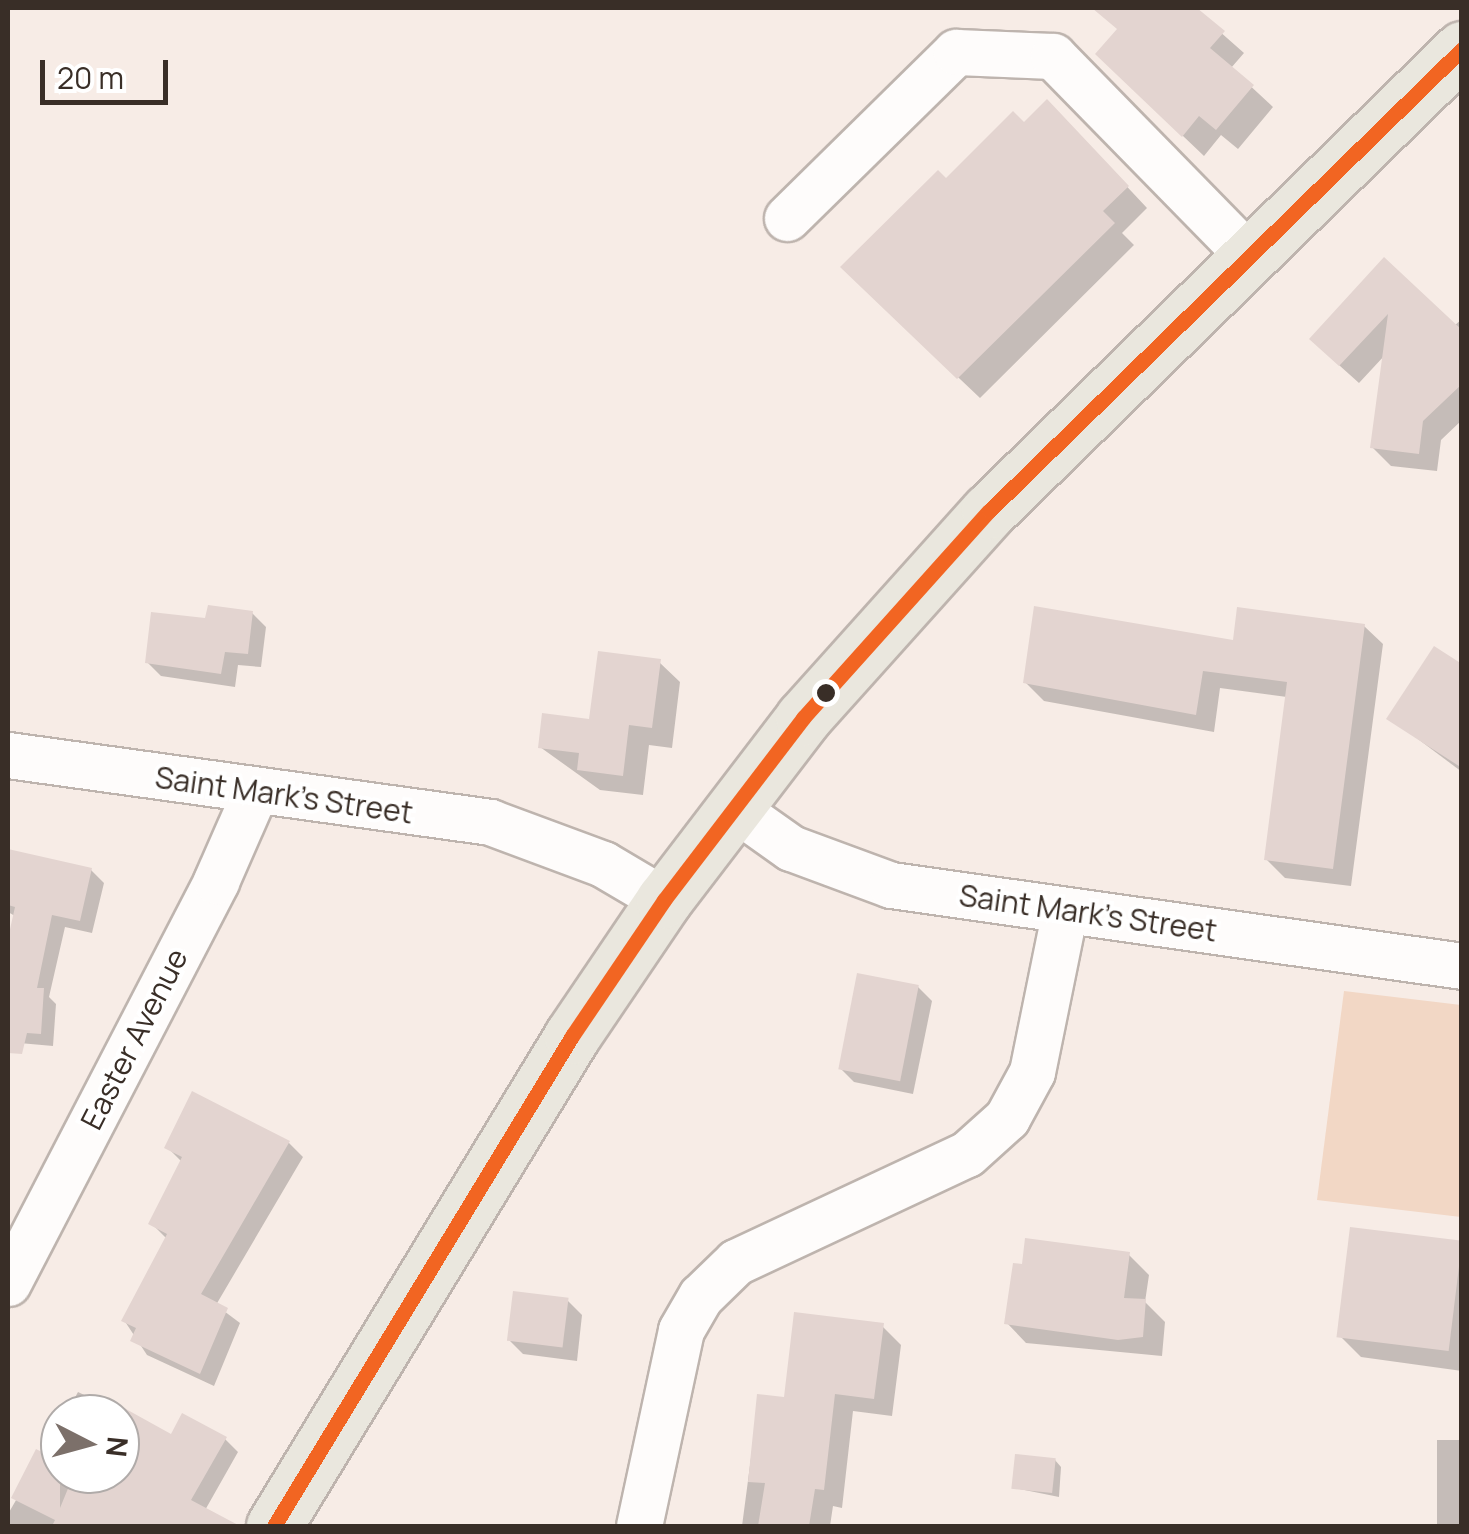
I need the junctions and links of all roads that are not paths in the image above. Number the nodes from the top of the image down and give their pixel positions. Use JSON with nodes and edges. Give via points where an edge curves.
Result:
{"nodes":[{"id":1,"x":1462,"y":49,"type":"edge"},
{"id":2,"x":788,"y":218,"type":"dead end"},
{"id":3,"x":1248,"y":255,"type":"junction"},
{"id":4,"x":8,"y":755,"type":"edge"},
{"id":5,"x":255,"y":792,"type":"junction"},
{"id":6,"x":733,"y":806,"type":"junction"},
{"id":7,"x":664,"y":900,"type":"junction"},
{"id":8,"x":1065,"y":910,"type":"junction"},
{"id":9,"x":1462,"y":966,"type":"edge"},
{"id":10,"x":8,"y":1283,"type":"edge"},
{"id":11,"x":274,"y":1526,"type":"edge"},
{"id":12,"x":639,"y":1526,"type":"edge"}],
"edges":[{"from":1,"to":3,"type":"main road"},
{"from":2,"to":3,"type":"street","via":[[956,52],[1053,56]]},
{"from":3,"to":6,"type":"main road","via":[[988,511]]},
{"from":4,"to":5,"type":"street","name":"Saint Mark's Street"},
{"from":5,"to":7,"type":"street","name":"Saint Mark's Street","via":[[503,826],[603,864]]},
{"from":5,"to":10,"type":"street","name":"Easter Avenue","via":[[216,881]]},
{"from":6,"to":7,"type":"main road"},
{"from":6,"to":8,"type":"street","name":"Saint Mark's Street","via":[[791,848],[891,885]]},
{"from":7,"to":11,"type":"main road","via":[[572,1036]]},
{"from":8,"to":9,"type":"street","name":"Saint Mark's Street"},
{"from":8,"to":12,"type":"street","via":[[1032,1072],[1008,1118],[939,1168],[736,1262],[701,1296],[681,1330]]}]}
